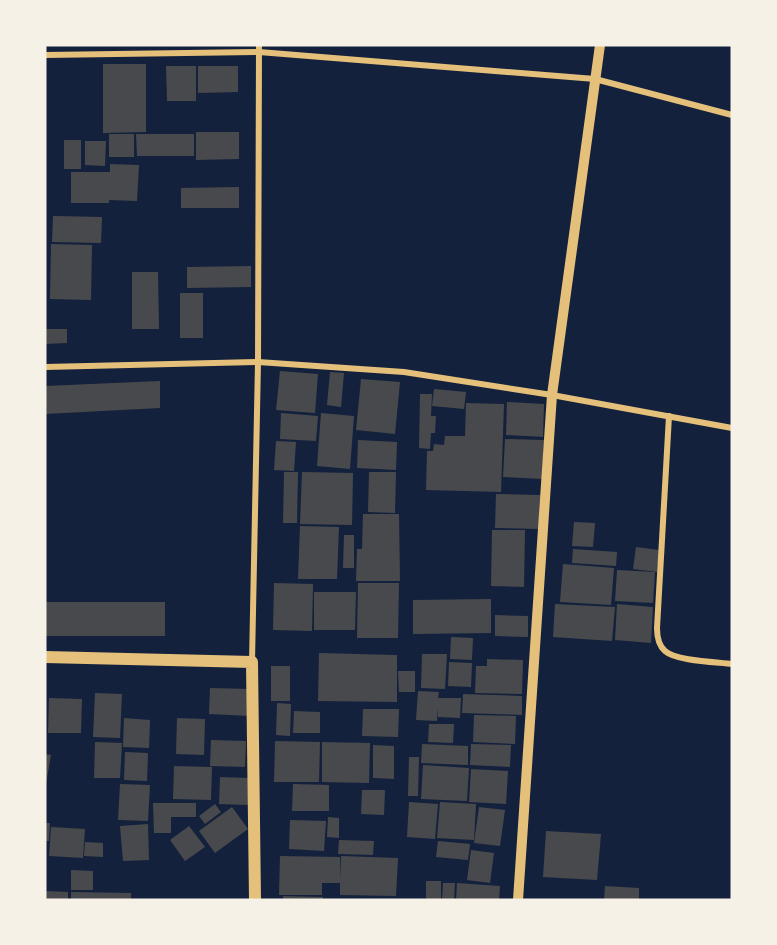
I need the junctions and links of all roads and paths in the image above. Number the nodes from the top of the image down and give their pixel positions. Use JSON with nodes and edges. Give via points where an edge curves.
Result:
{"nodes":[{"id":1,"x":600,"y":45,"type":"edge"},
{"id":2,"x":259,"y":49,"type":"edge"},
{"id":3,"x":45,"y":55,"type":"edge"},
{"id":4,"x":595,"y":79,"type":"junction"},
{"id":5,"x":732,"y":115,"type":"edge"},
{"id":6,"x":258,"y":362,"type":"junction"},
{"id":7,"x":45,"y":367,"type":"edge"},
{"id":8,"x":552,"y":395,"type":"junction"},
{"id":9,"x":669,"y":416,"type":"junction"},
{"id":10,"x":732,"y":428,"type":"edge"},
{"id":11,"x":45,"y":657,"type":"edge"},
{"id":12,"x":252,"y":662,"type":"junction"},
{"id":13,"x":732,"y":664,"type":"edge"},
{"id":14,"x":255,"y":900,"type":"edge"},
{"id":15,"x":518,"y":900,"type":"edge"}],
"edges":[{"from":1,"to":4,"type":"street"},
{"from":2,"to":3,"type":"street"},
{"from":2,"to":4,"type":"street"},
{"from":2,"to":6,"type":"street"},
{"from":4,"to":5,"type":"street"},
{"from":4,"to":8,"type":"street"},
{"from":6,"to":7,"type":"street"},
{"from":6,"to":8,"type":"street","via":[[404,372]]},
{"from":6,"to":12,"type":"street"},
{"from":8,"to":9,"type":"street"},
{"from":8,"to":15,"type":"street"},
{"from":9,"to":10,"type":"street"},
{"from":9,"to":13,"type":"street","via":[[657,634],[662,648],[676,657]]},
{"from":11,"to":12,"type":"main road"},
{"from":12,"to":14,"type":"main road"}]}
